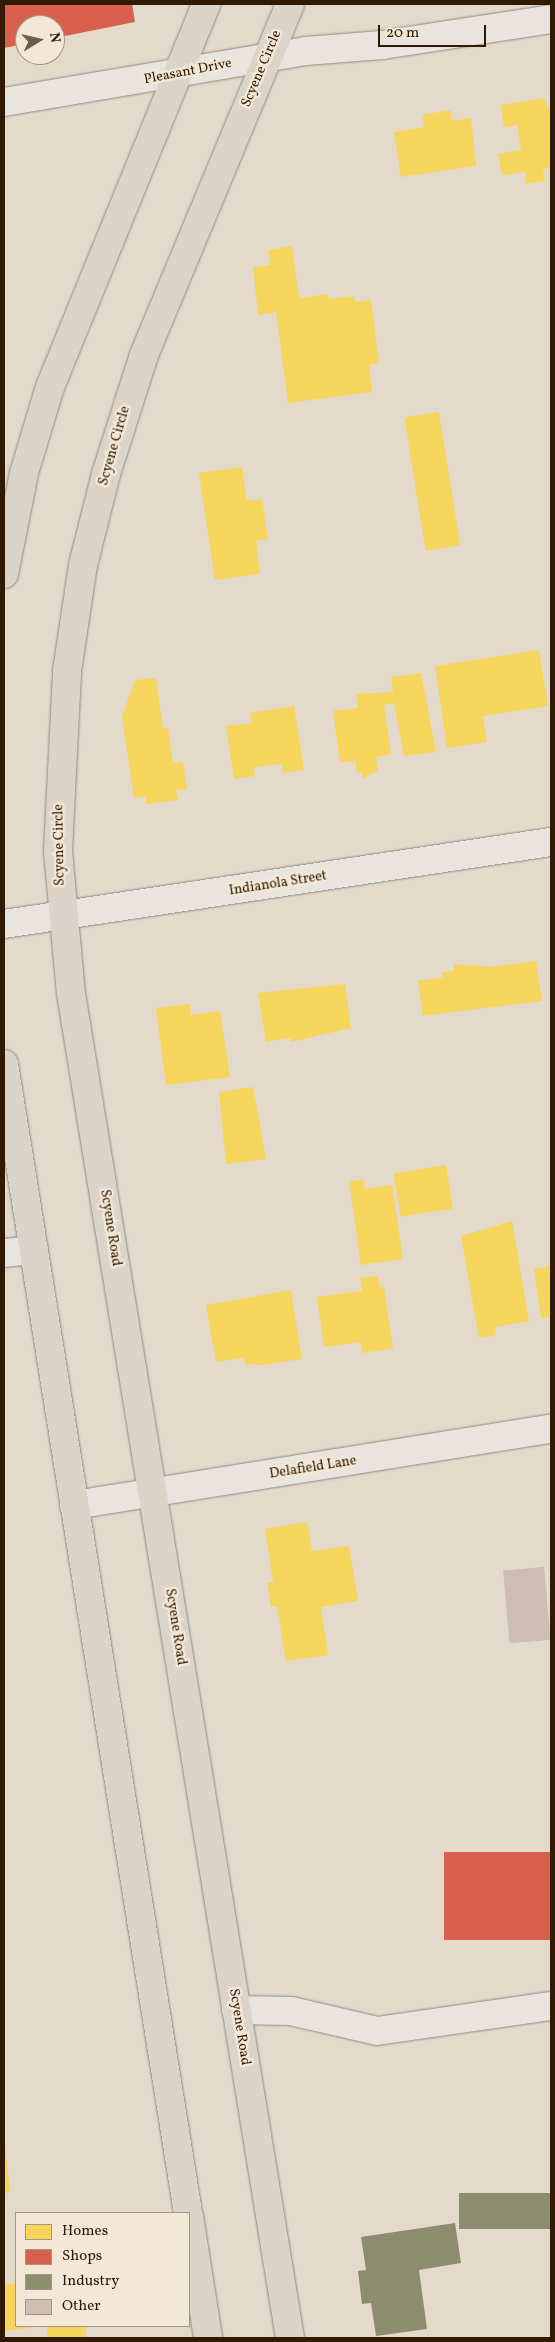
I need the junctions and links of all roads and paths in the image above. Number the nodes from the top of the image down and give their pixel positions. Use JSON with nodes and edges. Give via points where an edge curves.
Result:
{"nodes":[{"id":1,"x":206,"y":4,"type":"edge"},
{"id":2,"x":290,"y":4,"type":"edge"},
{"id":3,"x":551,"y":19,"type":"edge"},
{"id":4,"x":268,"y":57,"type":"junction"},
{"id":5,"x":175,"y":76,"type":"junction"},
{"id":6,"x":4,"y":102,"type":"edge"},
{"id":7,"x":4,"y":574,"type":"edge"},
{"id":8,"x":551,"y":842,"type":"edge"},
{"id":9,"x":63,"y":916,"type":"junction"},
{"id":10,"x":4,"y":924,"type":"edge"},
{"id":11,"x":4,"y":1064,"type":"edge"},
{"id":12,"x":34,"y":1250,"type":"junction"},
{"id":13,"x":4,"y":1253,"type":"edge"},
{"id":14,"x":551,"y":1429,"type":"edge"},
{"id":15,"x":154,"y":1493,"type":"junction"},
{"id":16,"x":74,"y":1505,"type":"junction"},
{"id":17,"x":551,"y":2006,"type":"edge"},
{"id":18,"x":236,"y":2010,"type":"junction"},
{"id":19,"x":188,"y":2212,"type":"edge"},
{"id":20,"x":190,"y":2227,"type":"edge"},
{"id":21,"x":208,"y":2338,"type":"edge"},
{"id":22,"x":290,"y":2338,"type":"edge"}],
"edges":[{"from":1,"to":5,"type":"main road"},
{"from":2,"to":4,"type":"main road","name":"Scyene Circle"},
{"from":3,"to":4,"type":"street","name":"Pleasant Drive"},
{"from":4,"to":5,"type":"street","name":"Pleasant Drive"},
{"from":4,"to":9,"type":"main road","name":"Scyene Circle","via":[[138,371],[83,565],[60,754],[58,851]]},
{"from":5,"to":6,"type":"street","name":"Pleasant Drive"},
{"from":5,"to":7,"type":"main road","via":[[50,387],[24,473]]},
{"from":8,"to":9,"type":"street","name":"Indianola Street"},
{"from":9,"to":10,"type":"street","name":"Indianola Street"},
{"from":9,"to":15,"type":"main road","name":"Scyene Road","via":[[71,994]]},
{"from":11,"to":12,"type":"main road"},
{"from":12,"to":13,"type":"street"},
{"from":12,"to":16,"type":"main road"},
{"from":14,"to":15,"type":"street","name":"Delafield Lane"},
{"from":15,"to":16,"type":"street","name":"Delafield Lane"},
{"from":15,"to":18,"type":"main road","name":"Scyene Road"},
{"from":16,"to":19,"type":"main road"},
{"from":17,"to":18,"type":"street","via":[[376,2031],[291,2010]]},
{"from":18,"to":22,"type":"main road","name":"Scyene Road"},
{"from":20,"to":21,"type":"main road"}]}
